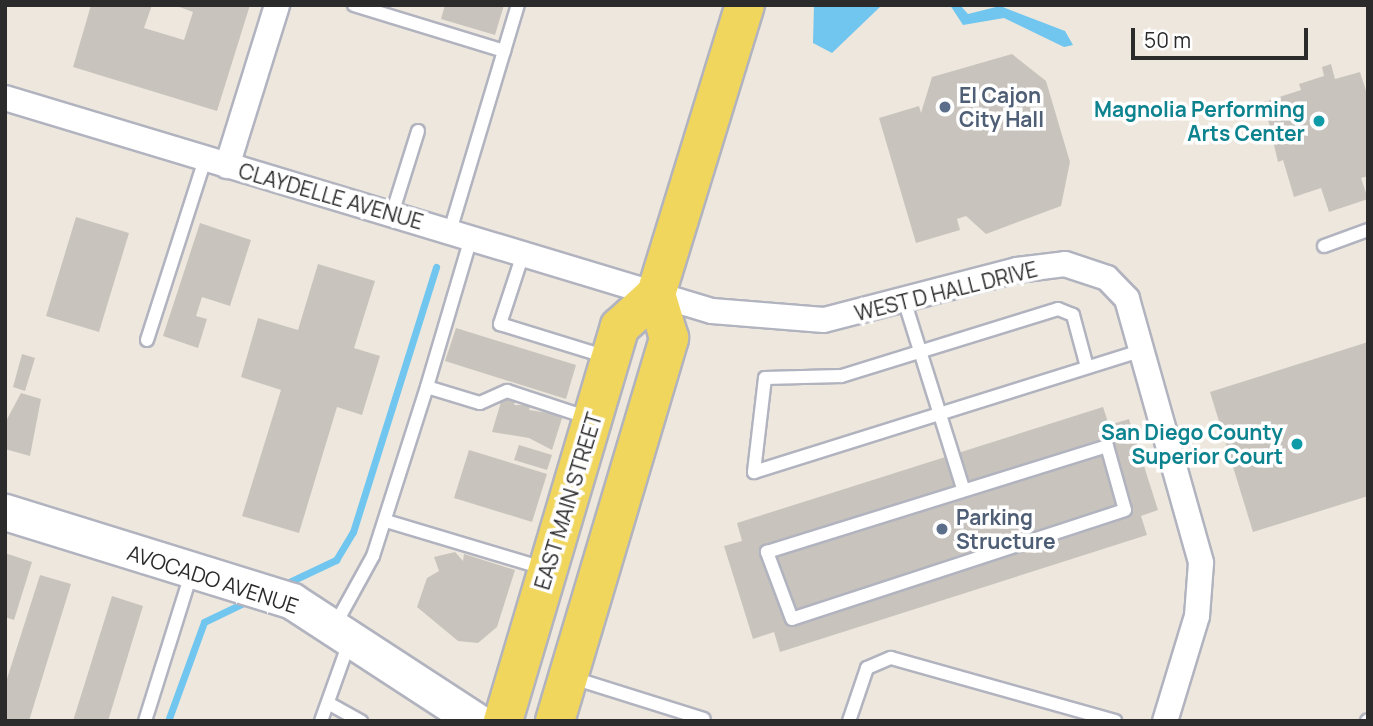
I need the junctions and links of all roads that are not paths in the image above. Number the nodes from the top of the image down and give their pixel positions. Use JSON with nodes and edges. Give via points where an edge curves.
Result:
{"nodes":[{"id":1,"x":277,"y":5,"type":"edge"},
{"id":2,"x":354,"y":5,"type":"edge"},
{"id":3,"x":518,"y":5,"type":"edge"},
{"id":4,"x":746,"y":5,"type":"edge"},
{"id":5,"x":504,"y":51,"type":"junction"},
{"id":6,"x":5,"y":98,"type":"edge"},
{"id":7,"x":418,"y":131,"type":"dead end"},
{"id":8,"x":216,"y":163,"type":"junction"},
{"id":9,"x":392,"y":214,"type":"junction"},
{"id":10,"x":1368,"y":230,"type":"edge"},
{"id":11,"x":460,"y":234,"type":"junction"},
{"id":12,"x":1324,"y":246,"type":"dead end"},
{"id":13,"x":523,"y":254,"type":"junction"},
{"id":14,"x":656,"y":294,"type":"junction"},
{"id":15,"x":905,"y":303,"type":"junction"},
{"id":16,"x":147,"y":340,"type":"dead end"},
{"id":17,"x":1141,"y":351,"type":"junction"},
{"id":18,"x":918,"y":352,"type":"junction"},
{"id":19,"x":611,"y":358,"type":"junction"},
{"id":20,"x":1087,"y":367,"type":"junction"},
{"id":21,"x":427,"y":387,"type":"junction"},
{"id":22,"x":939,"y":414,"type":"junction"},
{"id":23,"x":593,"y":419,"type":"junction"},
{"id":24,"x":963,"y":488,"type":"junction"},
{"id":25,"x":5,"y":512,"type":"edge"},
{"id":26,"x":386,"y":521,"type":"junction"},
{"id":27,"x":548,"y":569,"type":"junction"},
{"id":28,"x":192,"y":570,"type":"junction"},
{"id":29,"x":343,"y":631,"type":"junction"},
{"id":30,"x":568,"y":676,"type":"junction"},
{"id":31,"x":328,"y":702,"type":"junction"},
{"id":32,"x":704,"y":719,"type":"dead end"},
{"id":33,"x":1170,"y":720,"type":"edge"},
{"id":34,"x":145,"y":721,"type":"edge"},
{"id":35,"x":321,"y":721,"type":"edge"},
{"id":36,"x":361,"y":721,"type":"edge"},
{"id":37,"x":476,"y":721,"type":"edge"},
{"id":38,"x":503,"y":721,"type":"edge"},
{"id":39,"x":555,"y":721,"type":"edge"},
{"id":40,"x":849,"y":721,"type":"edge"},
{"id":41,"x":1115,"y":721,"type":"edge"}],
"edges":[{"from":1,"to":8,"type":"street"},
{"from":2,"to":5,"type":"lane"},
{"from":3,"to":5,"type":"lane"},
{"from":4,"to":14,"type":"main road"},
{"from":5,"to":11,"type":"lane"},
{"from":6,"to":8,"type":"street","name":"CLAYDELLE AVENUE"},
{"from":7,"to":9,"type":"lane"},
{"from":8,"to":9,"type":"street","name":"CLAYDELLE AVENUE"},
{"from":8,"to":16,"type":"lane"},
{"from":9,"to":11,"type":"street","name":"CLAYDELLE AVENUE"},
{"from":10,"to":12,"type":"lane"},
{"from":11,"to":13,"type":"street","name":"CLAYDELLE AVENUE"},
{"from":11,"to":21,"type":"lane"},
{"from":13,"to":14,"type":"street","name":"CLAYDELLE AVENUE"},
{"from":13,"to":19,"type":"lane","via":[[500,324]]},
{"from":14,"to":15,"type":"street","name":"WEST D HALL DRIVE","via":[[712,312],[824,320]]},
{"from":14,"to":19,"type":"main road","name":"EAST MAIN STREET","via":[[620,327]]},
{"from":14,"to":30,"type":"main road","via":[[669,338]]},
{"from":15,"to":17,"type":"street","name":"WEST D HALL DRIVE","via":[[1017,270],[1065,264],[1107,278],[1127,299]]},
{"from":15,"to":18,"type":"lane"},
{"from":17,"to":20,"type":"lane"},
{"from":17,"to":33,"type":"street","name":"WEST D HALL DRIVE","via":[[1201,563],[1197,616]]},
{"from":18,"to":20,"type":"lane","via":[[1058,309],[1073,315]]},
{"from":18,"to":22,"type":"lane"},
{"from":18,"to":22,"type":"lane","via":[[841,376],[765,377],[754,472]]},
{"from":19,"to":23,"type":"main road","name":"EAST MAIN STREET"},
{"from":20,"to":22,"type":"lane"},
{"from":21,"to":23,"type":"lane","via":[[480,403],[506,391]]},
{"from":21,"to":26,"type":"lane"},
{"from":22,"to":24,"type":"lane"},
{"from":23,"to":27,"type":"main road","name":"EAST MAIN STREET"},
{"from":24,"to":24,"type":"lane","via":[[767,552],[792,619],[1125,510],[1107,446]]},
{"from":25,"to":28,"type":"main road","name":"AVOCADO AVENUE"},
{"from":26,"to":27,"type":"lane"},
{"from":26,"to":29,"type":"lane"},
{"from":27,"to":38,"type":"main road","name":"EAST MAIN STREET"},
{"from":28,"to":29,"type":"main road","name":"AVOCADO AVENUE","via":[[292,601]]},
{"from":28,"to":34,"type":"lane"},
{"from":29,"to":31,"type":"lane"},
{"from":29,"to":37,"type":"main road","name":"AVOCADO AVENUE"},
{"from":30,"to":32,"type":"lane"},
{"from":30,"to":39,"type":"main road"},
{"from":31,"to":35,"type":"lane"},
{"from":31,"to":36,"type":"lane"},
{"from":40,"to":41,"type":"lane","via":[[867,668],[891,658]]}]}
